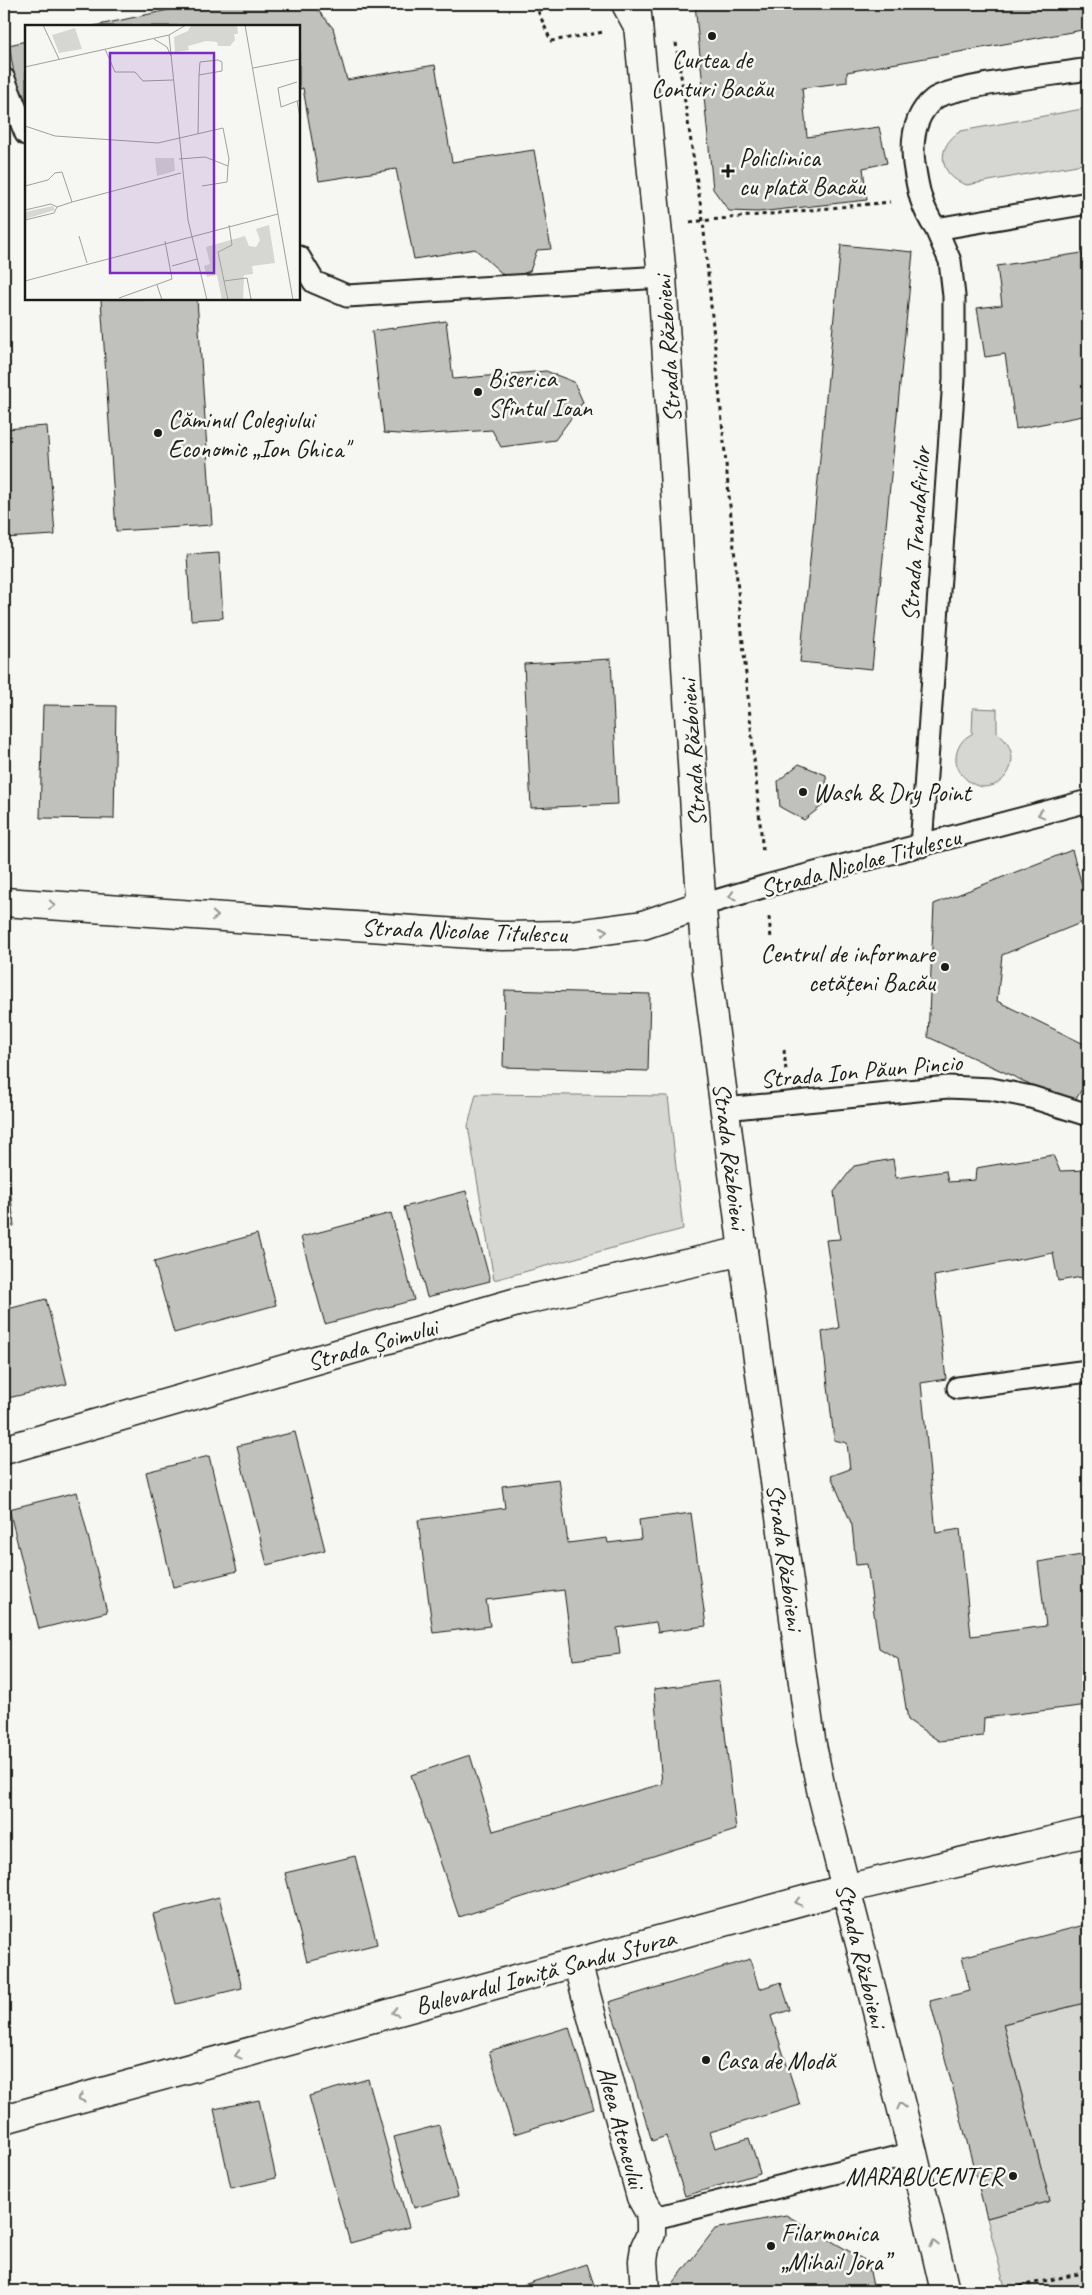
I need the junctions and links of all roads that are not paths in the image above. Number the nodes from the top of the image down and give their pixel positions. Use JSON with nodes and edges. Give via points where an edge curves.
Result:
{"nodes":[{"id":1,"x":633,"y":11,"type":"edge"},
{"id":2,"x":1088,"y":70,"type":"edge"},
{"id":3,"x":4,"y":79,"type":"edge"},
{"id":4,"x":25,"y":132,"type":"edge"},
{"id":5,"x":1088,"y":203,"type":"edge"},
{"id":6,"x":936,"y":229,"type":"junction"},
{"id":7,"x":300,"y":258,"type":"edge"},
{"id":8,"x":662,"y":277,"type":"junction"},
{"id":9,"x":1088,"y":801,"type":"edge"},
{"id":10,"x":922,"y":846,"type":"junction"},
{"id":11,"x":4,"y":902,"type":"edge"},
{"id":12,"x":702,"y":905,"type":"junction"},
{"id":13,"x":725,"y":1109,"type":"junction"},
{"id":14,"x":1088,"y":1115,"type":"edge"},
{"id":15,"x":743,"y":1251,"type":"junction"},
{"id":16,"x":1088,"y":1371,"type":"edge"},
{"id":17,"x":958,"y":1388,"type":"dead end"},
{"id":18,"x":4,"y":1450,"type":"edge"},
{"id":19,"x":1088,"y":1832,"type":"edge"},
{"id":20,"x":845,"y":1889,"type":"junction"},
{"id":21,"x":577,"y":1962,"type":"junction"},
{"id":22,"x":4,"y":2119,"type":"edge"},
{"id":23,"x":913,"y":2154,"type":"junction"},
{"id":24,"x":651,"y":2219,"type":"junction"},
{"id":25,"x":645,"y":2291,"type":"edge"},
{"id":26,"x":946,"y":2291,"type":"edge"}],
"edges":[{"from":1,"to":8,"type":"street","name":"Strada Războieni"},
{"from":2,"to":6,"type":"lane","name":"Strada Trandafirilor","via":[[962,89],[936,97],[926,107],[913,138],[920,199]]},
{"from":3,"to":4,"type":"lane"},
{"from":5,"to":6,"type":"lane"},
{"from":6,"to":10,"type":"lane","name":"Strada Trandafirilor","via":[[950,261],[954,296],[954,379]]},
{"from":7,"to":8,"type":"lane","via":[[314,282],[347,296]]},
{"from":8,"to":12,"type":"street","name":"Strada Războieni"},
{"from":9,"to":10,"type":"lane","name":"Strada Nicolae Titulescu","one_way":true},
{"from":10,"to":12,"type":"lane","name":"Strada Nicolae Titulescu","one_way":true},
{"from":11,"to":12,"type":"street","name":"Strada Nicolae Titulescu","one_way":true,"via":[[502,936],[569,935],[643,925]]},
{"from":12,"to":13,"type":"street","name":"Strada Războieni","via":[[707,972]]},
{"from":13,"to":14,"type":"lane","name":"Strada Ion Păun Pincio","via":[[948,1086],[991,1089],[1032,1097]]},
{"from":13,"to":15,"type":"street","name":"Strada Războieni"},
{"from":15,"to":18,"type":"street","name":"Strada Șoimului","via":[[517,1302]]},
{"from":15,"to":20,"type":"street","name":"Strada Războieni","via":[[811,1740]]},
{"from":16,"to":17,"type":"lane"},
{"from":19,"to":20,"type":"street","name":"Bulevardul Ioniță Sandu Sturza"},
{"from":20,"to":21,"type":"street","name":"Bulevardul Ioniță Sandu Sturza","one_way":true},
{"from":23,"to":20,"type":"street","name":"Strada Războieni","one_way":true},
{"from":21,"to":22,"type":"street","name":"Bulevardul Ioniță Sandu Sturza","one_way":true},
{"from":21,"to":24,"type":"street","name":"Aleea Ateneului","via":[[641,2197]]},
{"from":23,"to":24,"type":"lane"},
{"from":26,"to":23,"type":"street","name":"Strada Războieni","one_way":true},
{"from":24,"to":25,"type":"street","name":"Aleea Ateneului","via":[[651,2234],[643,2261]]}]}
